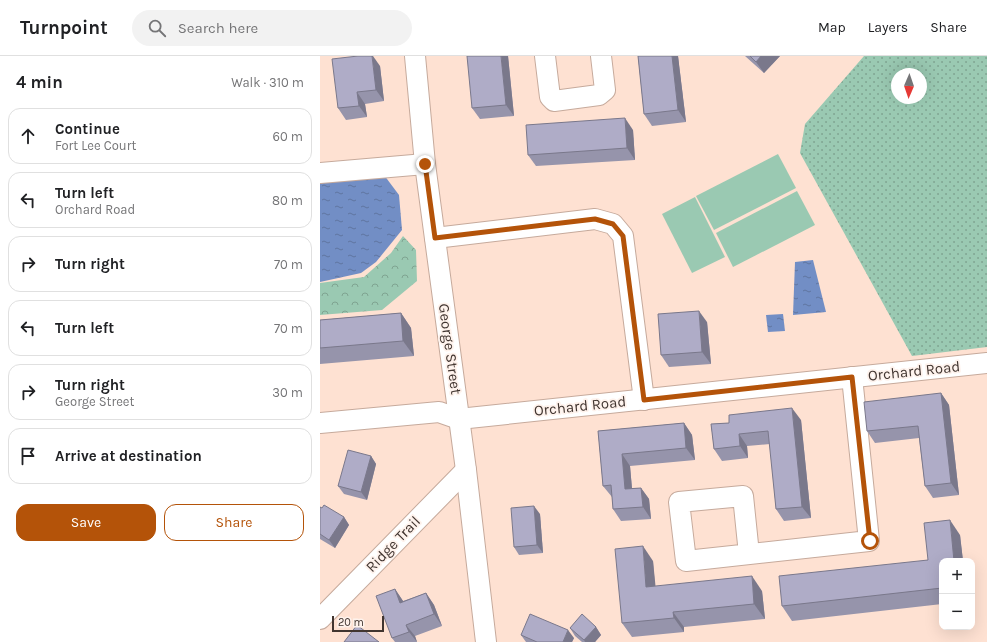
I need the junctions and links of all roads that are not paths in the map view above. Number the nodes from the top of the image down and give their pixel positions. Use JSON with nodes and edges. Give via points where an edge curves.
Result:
{"nodes":[{"id":1,"x":415,"y":56,"type":"edge"},
{"id":2,"x":544,"y":56,"type":"edge"},
{"id":3,"x":601,"y":56,"type":"edge"},
{"id":4,"x":425,"y":164,"type":"junction"},
{"id":5,"x":320,"y":173,"type":"edge"},
{"id":6,"x":435,"y":238,"type":"junction"},
{"id":7,"x":987,"y":363,"type":"edge"},
{"id":8,"x":852,"y":377,"type":"junction"},
{"id":9,"x":644,"y":400,"type":"junction"},
{"id":10,"x":459,"y":419,"type":"junction"},
{"id":11,"x":320,"y":423,"type":"edge"},
{"id":12,"x":466,"y":470,"type":"junction"},
{"id":13,"x":749,"y":554,"type":"dead end"},
{"id":14,"x":320,"y":619,"type":"edge"},
{"id":15,"x":486,"y":642,"type":"edge"}],
"edges":[{"from":1,"to":4,"type":"street","name":"George Street"},
{"from":2,"to":3,"type":"street","via":[[550,97],[554,101],[598,95],[605,90]]},
{"from":4,"to":5,"type":"street"},
{"from":4,"to":6,"type":"street","name":"George Street"},
{"from":6,"to":9,"type":"street","via":[[595,219],[613,224],[623,236]]},
{"from":6,"to":10,"type":"street","name":"George Street"},
{"from":7,"to":8,"type":"street","name":"Orchard Road"},
{"from":8,"to":9,"type":"street","name":"Orchard Road"},
{"from":8,"to":13,"type":"street","via":[[870,541]]},
{"from":9,"to":10,"type":"street","name":"Orchard Road"},
{"from":10,"to":11,"type":"street","via":[[439,412]]},
{"from":10,"to":12,"type":"street","name":"George Street"},
{"from":12,"to":14,"type":"street","name":"Ridge Trail"},
{"from":12,"to":15,"type":"street","name":"George Street"}]}
